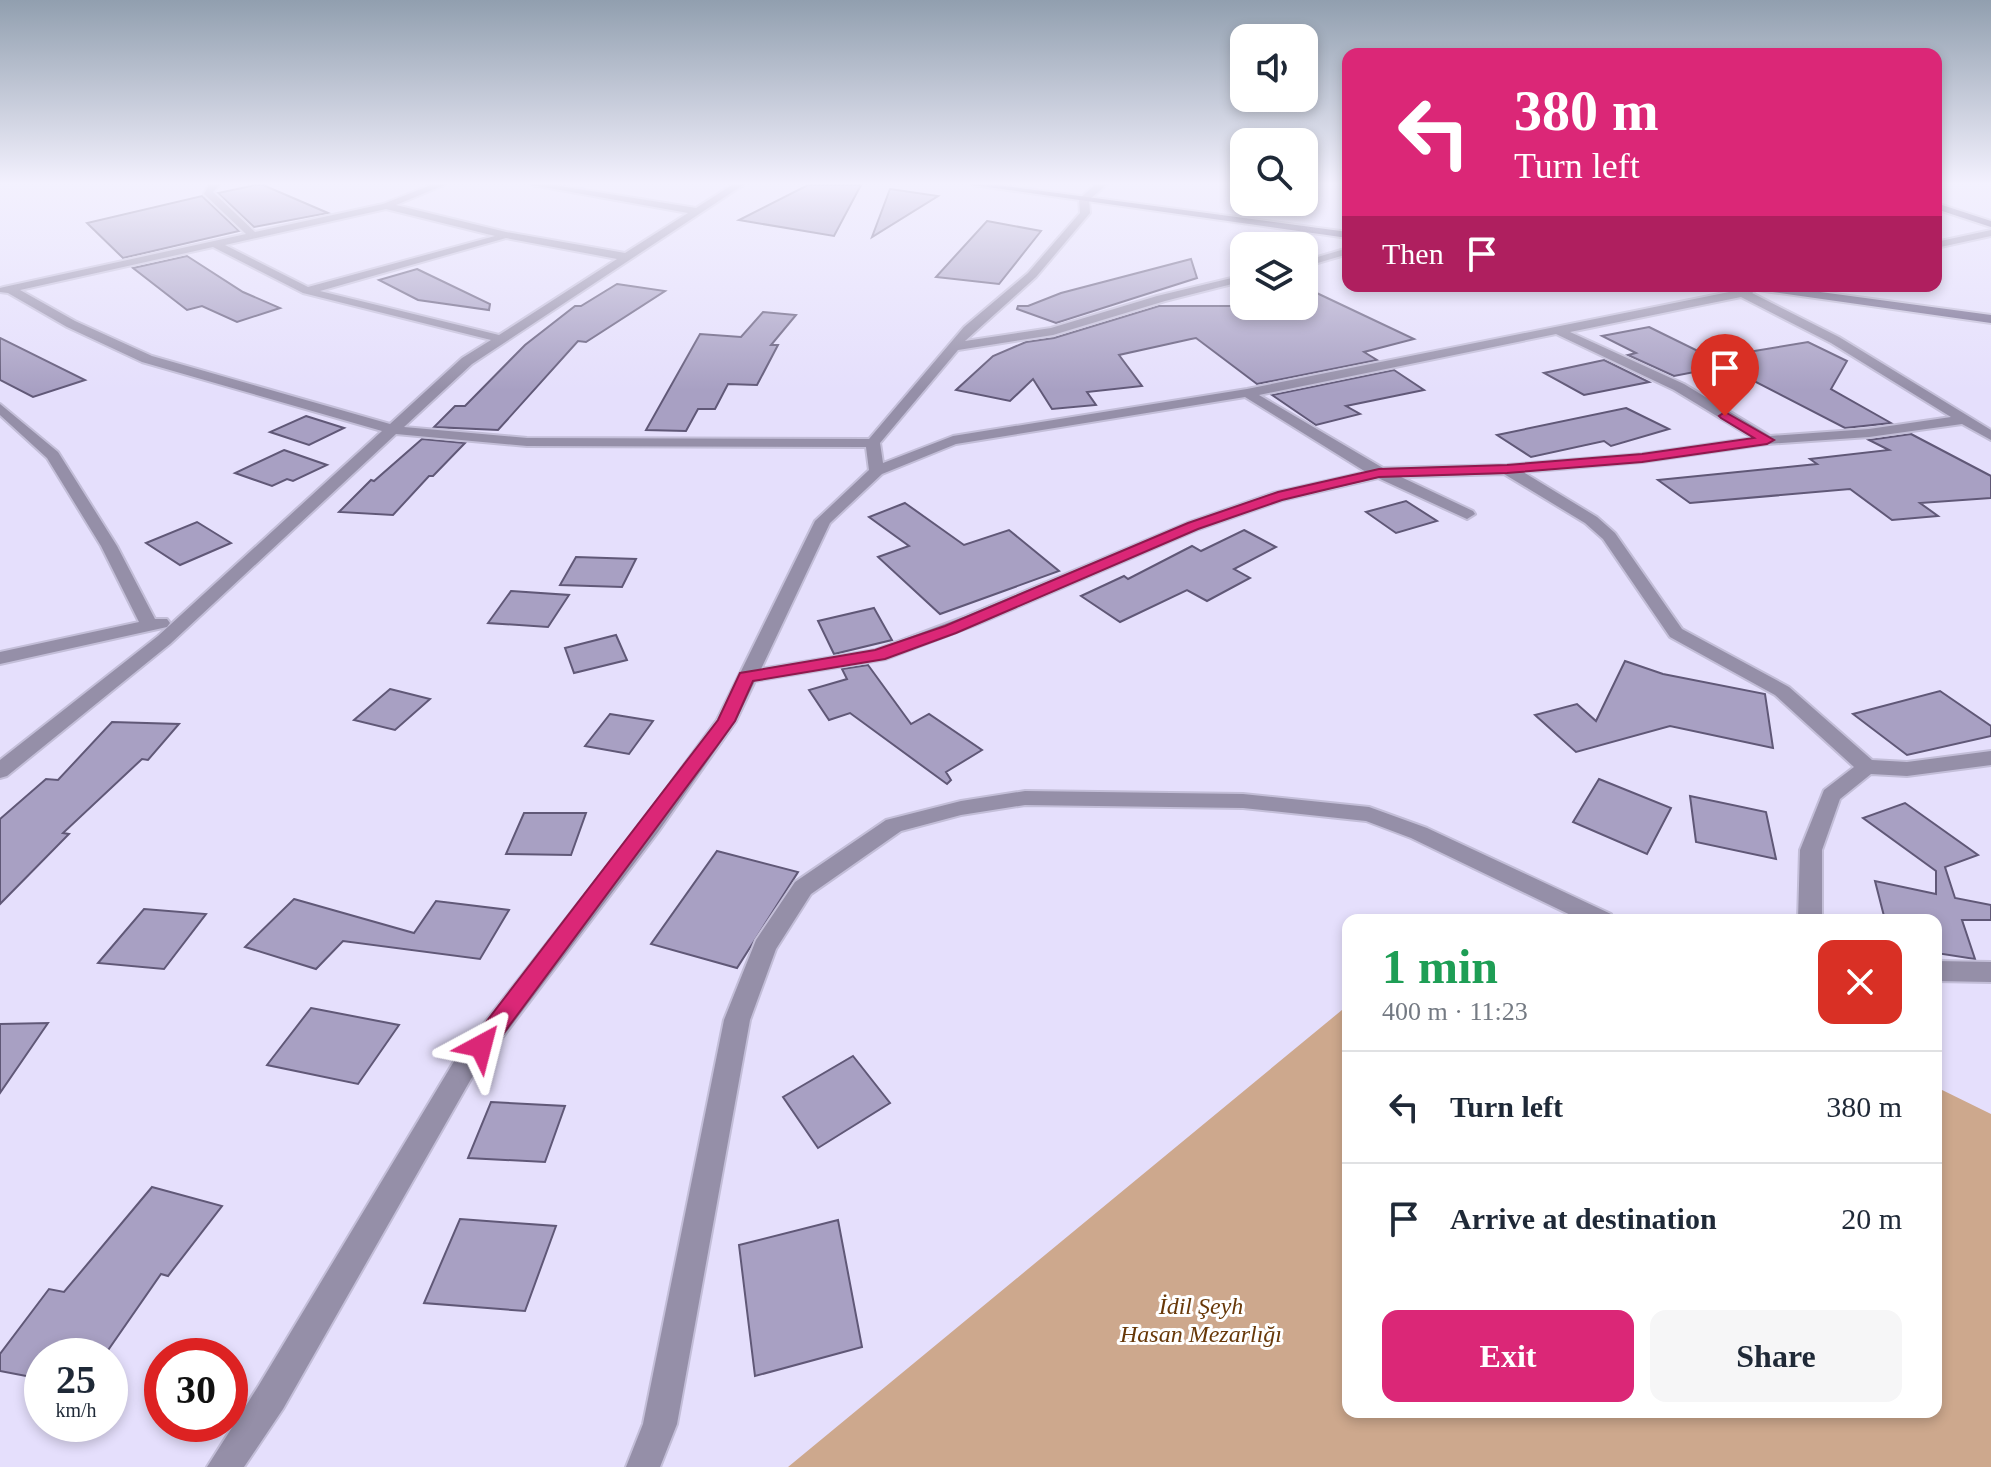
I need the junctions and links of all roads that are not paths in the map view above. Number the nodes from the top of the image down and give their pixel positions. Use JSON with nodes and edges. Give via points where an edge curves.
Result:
{"nodes":[{"id":1,"x":172,"y":253,"type":"edge"},
{"id":2,"x":234,"y":253,"type":"edge"},
{"id":3,"x":440,"y":253,"type":"edge"},
{"id":4,"x":608,"y":253,"type":"edge"},
{"id":5,"x":632,"y":253,"type":"edge"},
{"id":6,"x":1051,"y":253,"type":"edge"},
{"id":7,"x":1340,"y":253,"type":"edge"},
{"id":8,"x":627,"y":257,"type":"junction"},
{"id":9,"x":1318,"y":260,"type":"edge"},
{"id":10,"x":1230,"y":281,"type":"edge"},
{"id":11,"x":5,"y":290,"type":"edge"},
{"id":12,"x":307,"y":291,"type":"junction"},
{"id":13,"x":1733,"y":292,"type":"edge"},
{"id":14,"x":1757,"y":292,"type":"edge"},
{"id":15,"x":1782,"y":292,"type":"edge"},
{"id":16,"x":1991,"y":319,"type":"edge"},
{"id":17,"x":1559,"y":331,"type":"junction"},
{"id":18,"x":501,"y":339,"type":"junction"},
{"id":19,"x":953,"y":347,"type":"junction"},
{"id":20,"x":1247,"y":393,"type":"junction"},
{"id":21,"x":0,"y":408,"type":"edge"},
{"id":22,"x":1963,"y":420,"type":"junction"},
{"id":23,"x":394,"y":430,"type":"junction"},
{"id":24,"x":1991,"y":436,"type":"edge"},
{"id":25,"x":1767,"y":440,"type":"junction"},
{"id":26,"x":873,"y":443,"type":"junction"},
{"id":27,"x":1507,"y":469,"type":"junction"},
{"id":28,"x":877,"y":471,"type":"junction"},
{"id":29,"x":1379,"y":473,"type":"junction"},
{"id":30,"x":1467,"y":514,"type":"dead end"},
{"id":31,"x":189,"y":617,"type":"junction"},
{"id":32,"x":150,"y":626,"type":"junction"},
{"id":33,"x":0,"y":658,"type":"edge"},
{"id":34,"x":746,"y":677,"type":"junction"},
{"id":35,"x":1991,"y":758,"type":"edge"},
{"id":36,"x":1867,"y":767,"type":"junction"},
{"id":37,"x":0,"y":771,"type":"edge"},
{"id":38,"x":1590,"y":914,"type":"edge"},
{"id":39,"x":1810,"y":914,"type":"edge"},
{"id":40,"x":1942,"y":971,"type":"edge"},
{"id":41,"x":1991,"y":972,"type":"edge"},
{"id":42,"x":224,"y":1467,"type":"edge"},
{"id":43,"x":643,"y":1467,"type":"edge"}],
"edges":[{"from":1,"to":11,"type":"street"},
{"from":2,"to":12,"type":"street"},
{"from":3,"to":12,"type":"street"},
{"from":4,"to":8,"type":"street"},
{"from":5,"to":8,"type":"street"},
{"from":6,"to":19,"type":"street"},
{"from":7,"to":9,"type":"street"},
{"from":8,"to":18,"type":"street"},
{"from":10,"to":19,"type":"street","via":[[1053,331]]},
{"from":11,"to":23,"type":"street","via":[[147,359]]},
{"from":12,"to":18,"type":"street"},
{"from":13,"to":17,"type":"street"},
{"from":14,"to":22,"type":"street"},
{"from":15,"to":16,"type":"street"},
{"from":17,"to":20,"type":"street"},
{"from":17,"to":25,"type":"street","via":[[1679,387]]},
{"from":18,"to":23,"type":"street","via":[[467,361]]},
{"from":19,"to":26,"type":"street"},
{"from":20,"to":28,"type":"street","via":[[953,440]]},
{"from":20,"to":29,"type":"street"},
{"from":21,"to":32,"type":"street","via":[[53,455]]},
{"from":22,"to":24,"type":"street"},
{"from":22,"to":25,"type":"street"},
{"from":23,"to":26,"type":"street","via":[[527,442]]},
{"from":23,"to":31,"type":"street"},
{"from":25,"to":27,"type":"street","via":[[1642,458]]},
{"from":26,"to":28,"type":"street"},
{"from":27,"to":29,"type":"street"},
{"from":27,"to":36,"type":"street","via":[[1609,536],[1676,633],[1782,691]]},
{"from":28,"to":34,"type":"street","via":[[823,521]]},
{"from":29,"to":30,"type":"street"},
{"from":29,"to":34,"type":"street","via":[[1278,496],[1193,526],[879,655]]},
{"from":31,"to":32,"type":"street"},
{"from":31,"to":37,"type":"street"},
{"from":32,"to":33,"type":"street"},
{"from":34,"to":42,"type":"street","via":[[718,733],[462,1071],[271,1397]]},
{"from":35,"to":36,"type":"street","via":[[1907,769]]},
{"from":36,"to":39,"type":"street","via":[[1831,795],[1811,850]]},
{"from":38,"to":43,"type":"street","via":[[1369,814],[1243,801],[1025,798],[894,825],[803,888],[765,947],[737,1020],[660,1424]]},
{"from":40,"to":41,"type":"street"}]}
